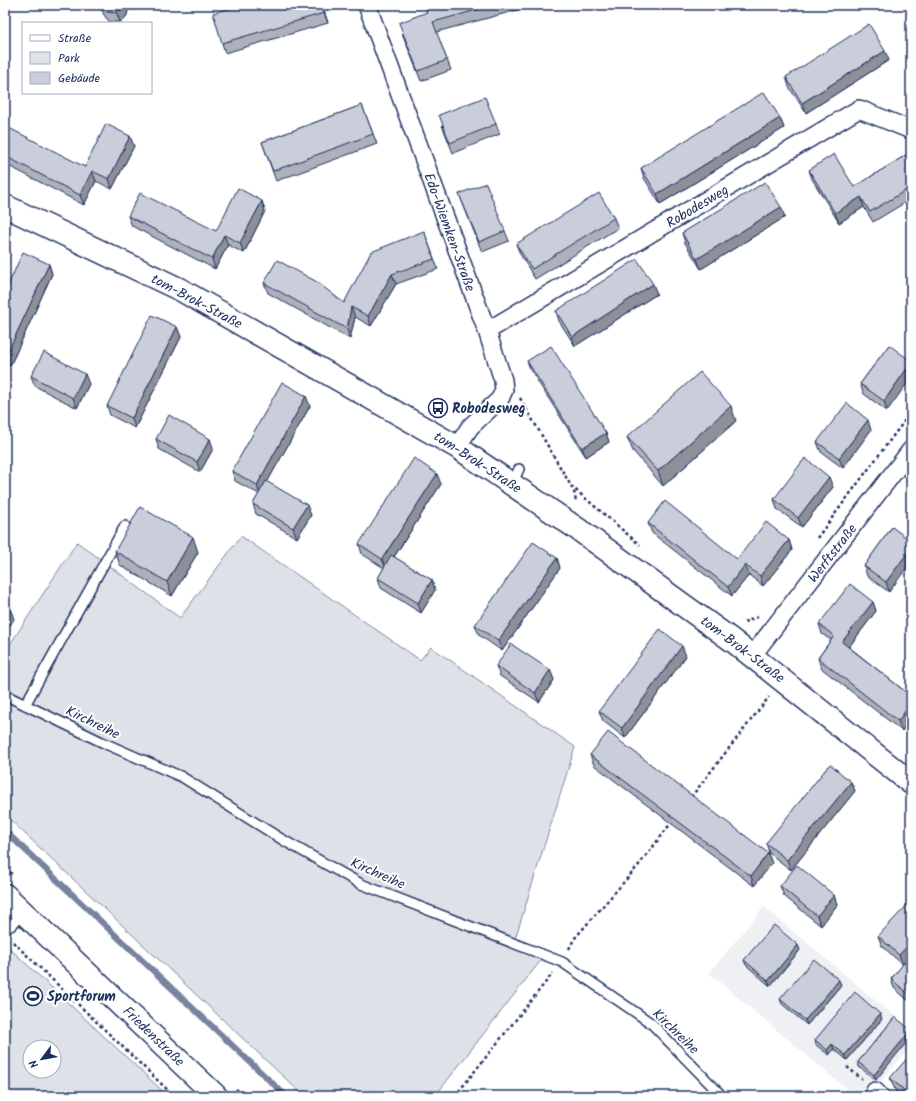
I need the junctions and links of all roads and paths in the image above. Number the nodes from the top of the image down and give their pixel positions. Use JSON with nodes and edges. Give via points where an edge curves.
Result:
{"nodes":[{"id":1,"x":367,"y":5,"type":"edge"},
{"id":2,"x":911,"y":130,"type":"edge"},
{"id":3,"x":5,"y":206,"type":"edge"},
{"id":4,"x":487,"y":331,"type":"junction"},
{"id":5,"x":503,"y":380,"type":"junction"},
{"id":6,"x":911,"y":412,"type":"edge"},
{"id":7,"x":457,"y":447,"type":"junction"},
{"id":8,"x":911,"y":450,"type":"edge"},
{"id":9,"x":571,"y":486,"type":"junction"},
{"id":10,"x":125,"y":526,"type":"dead end"},
{"id":11,"x":582,"y":532,"type":"junction"},
{"id":12,"x":814,"y":543,"type":"dead end"},
{"id":13,"x":644,"y":549,"type":"dead end"},
{"id":14,"x":763,"y":611,"type":"dead end"},
{"id":15,"x":738,"y":618,"type":"dead end"},
{"id":16,"x":752,"y":656,"type":"junction"},
{"id":17,"x":783,"y":680,"type":"junction"},
{"id":18,"x":5,"y":695,"type":"edge"},
{"id":19,"x":24,"y":704,"type":"junction"},
{"id":20,"x":911,"y":783,"type":"edge"},
{"id":21,"x":689,"y":800,"type":"edge"},
{"id":22,"x":671,"y":823,"type":"edge"},
{"id":23,"x":5,"y":894,"type":"edge"},
{"id":24,"x":24,"y":911,"type":"junction"},
{"id":25,"x":5,"y":929,"type":"edge"},
{"id":26,"x":11,"y":940,"type":"dead end"},
{"id":27,"x":562,"y":962,"type":"junction"},
{"id":28,"x":174,"y":1096,"type":"edge"},
{"id":29,"x":216,"y":1096,"type":"edge"},
{"id":30,"x":455,"y":1096,"type":"edge"},
{"id":31,"x":722,"y":1096,"type":"edge"}],
"edges":[{"from":1,"to":4,"type":"street","name":"Edo-Wiemken-Straße"},
{"from":2,"to":4,"type":"street","name":"Robodesweg","via":[[859,109]]},
{"from":3,"to":7,"type":"street","name":"tom-Brok-Straße","via":[[181,290]]},
{"from":4,"to":5,"type":"street","name":"Edo-Wiemken-Straße"},
{"from":5,"to":7,"type":"street","name":"Edo-Wiemken-Straße","via":[[504,390],[500,399],[470,427]]},
{"from":5,"to":9,"type":"path","via":[[522,400]]},
{"from":6,"to":12,"type":"path"},
{"from":7,"to":11,"type":"street","name":"tom-Brok-Straße","via":[[516,476]]},
{"from":8,"to":16,"type":"street","name":"Werftstraße"},
{"from":9,"to":11,"type":"path"},
{"from":9,"to":13,"type":"path"},
{"from":10,"to":19,"type":"lane"},
{"from":11,"to":16,"type":"street","name":"tom-Brok-Straße"},
{"from":14,"to":15,"type":"path","via":[[758,617],[744,622]]},
{"from":16,"to":17,"type":"street","name":"tom-Brok-Straße"},
{"from":17,"to":20,"type":"street","name":"tom-Brok-Straße"},
{"from":17,"to":21,"type":"path"},
{"from":18,"to":19,"type":"lane","name":"Kirchreihe"},
{"from":19,"to":27,"type":"lane","name":"Kirchreihe","via":[[182,777],[283,840],[361,884]]},
{"from":22,"to":27,"type":"path","via":[[638,866],[574,939]]},
{"from":23,"to":24,"type":"street","name":"Friedenstraße"},
{"from":24,"to":25,"type":"lane"},
{"from":24,"to":29,"type":"street","name":"Friedenstraße"},
{"from":26,"to":28,"type":"path"},
{"from":27,"to":30,"type":"path"},
{"from":27,"to":31,"type":"lane","name":"Kirchreihe","via":[[651,1023]]}]}
